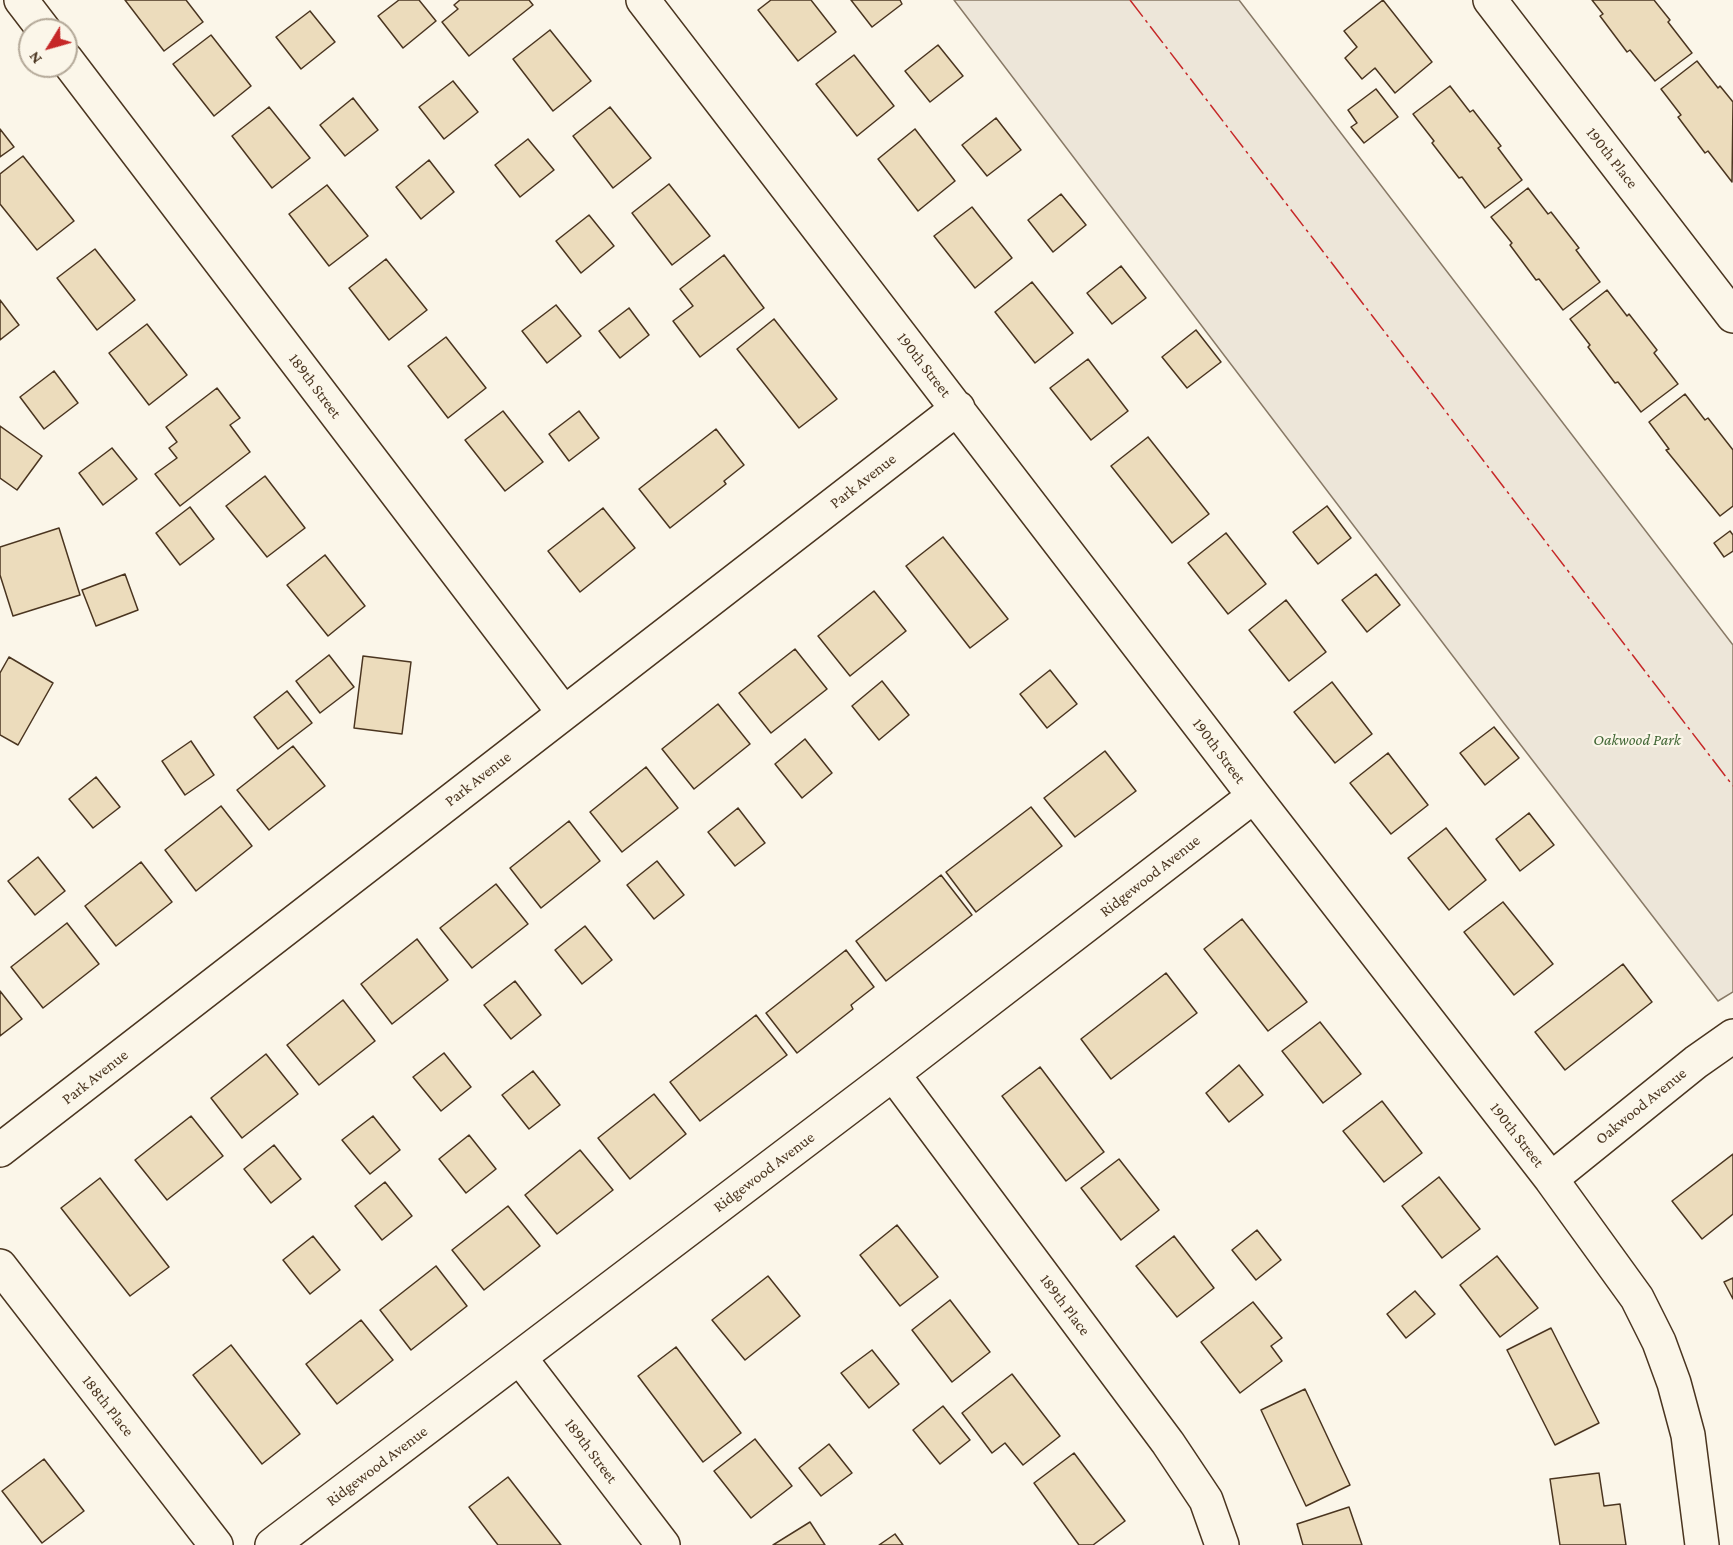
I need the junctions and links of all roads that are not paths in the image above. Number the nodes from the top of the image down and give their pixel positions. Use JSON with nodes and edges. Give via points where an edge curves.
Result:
{"nodes":[{"id":1,"x":21,"y":0,"type":"edge"},
{"id":2,"x":643,"y":0,"type":"edge"},
{"id":3,"x":1490,"y":0,"type":"edge"},
{"id":4,"x":35,"y":18,"type":"edge"},
{"id":5,"x":78,"y":75,"type":"edge"},
{"id":6,"x":1733,"y":316,"type":"edge"},
{"id":7,"x":958,"y":408,"type":"junction"},
{"id":8,"x":564,"y":713,"type":"junction"},
{"id":9,"x":1254,"y":796,"type":"junction"},
{"id":10,"x":1733,"y":1036,"type":"edge"},
{"id":11,"x":893,"y":1074,"type":"junction"},
{"id":12,"x":0,"y":1150,"type":"edge"},
{"id":13,"x":1551,"y":1179,"type":"junction"},
{"id":14,"x":0,"y":1266,"type":"edge"},
{"id":15,"x":520,"y":1358,"type":"junction"},
{"id":16,"x":216,"y":1545,"type":"edge"},
{"id":17,"x":272,"y":1545,"type":"edge"},
{"id":18,"x":663,"y":1545,"type":"edge"},
{"id":19,"x":1222,"y":1545,"type":"edge"},
{"id":20,"x":1702,"y":1545,"type":"edge"}],
"edges":[{"from":1,"to":4,"type":"street"},
{"from":2,"to":7,"type":"street","name":"190th Street"},
{"from":3,"to":6,"type":"street","name":"190th Place"},
{"from":5,"to":8,"type":"street","name":"189th Street"},
{"from":7,"to":8,"type":"street","name":"Park Avenue"},
{"from":7,"to":9,"type":"street","name":"190th Street"},
{"from":8,"to":12,"type":"street","name":"Park Avenue"},
{"from":9,"to":11,"type":"street","name":"Ridgewood Avenue"},
{"from":9,"to":13,"type":"street","name":"190th Street"},
{"from":10,"to":13,"type":"street","name":"Oakwood Avenue"},
{"from":11,"to":15,"type":"street","name":"Ridgewood Avenue"},
{"from":11,"to":19,"type":"street","name":"189th Place","via":[[1168,1443],[1206,1500]]},
{"from":13,"to":20,"type":"street","name":"190th Street","via":[[1637,1298],[1659,1342],[1688,1435]]},
{"from":14,"to":16,"type":"street","name":"188th Place"},
{"from":15,"to":17,"type":"street","name":"Ridgewood Avenue"},
{"from":15,"to":18,"type":"street","name":"189th Street"}]}
